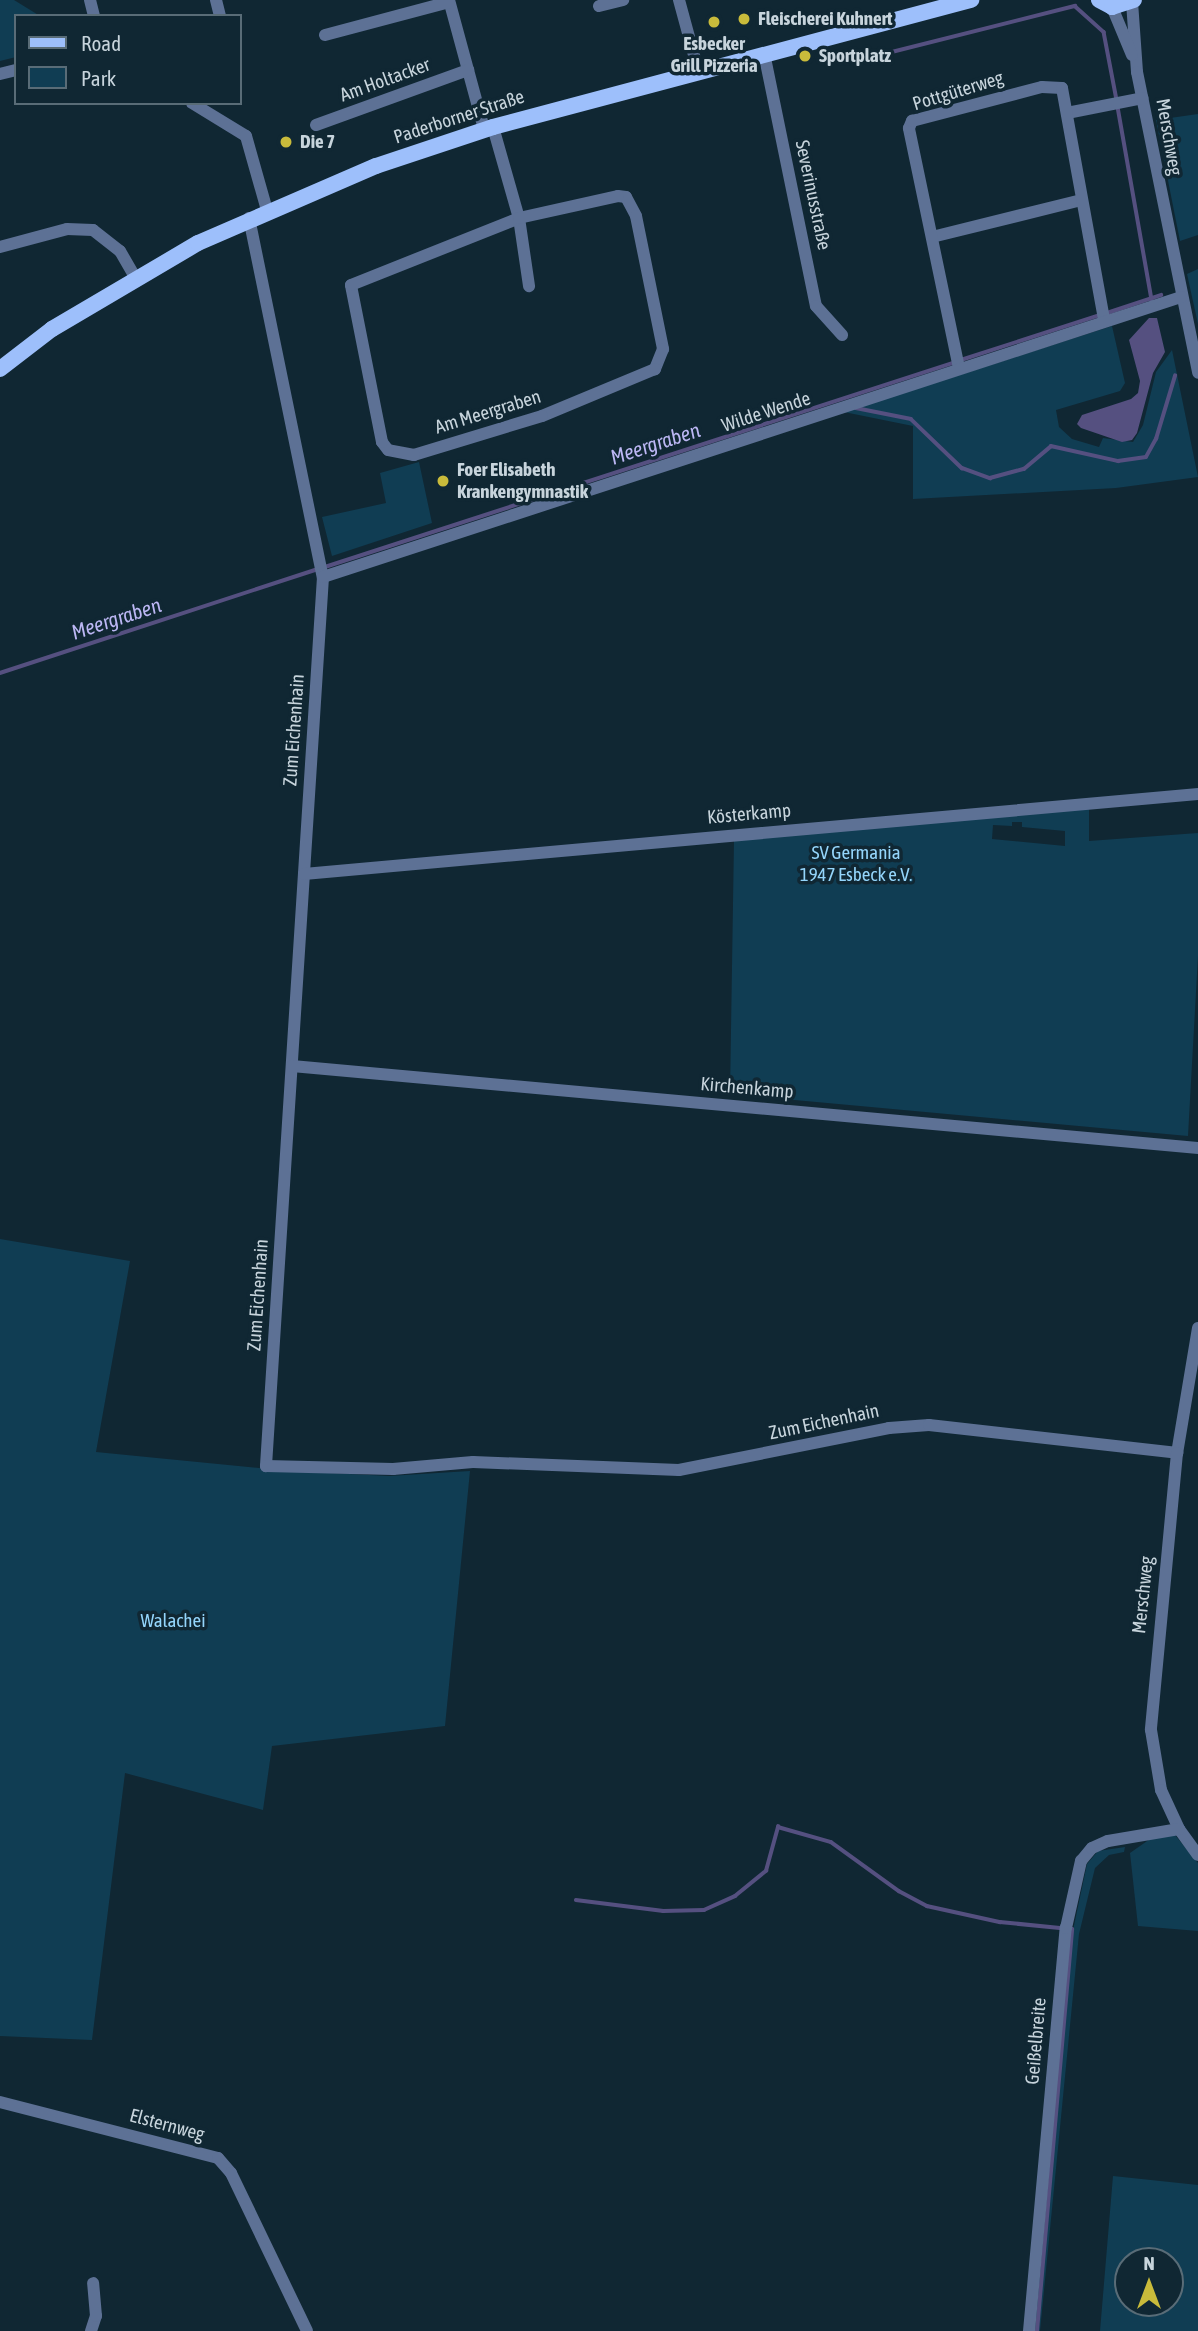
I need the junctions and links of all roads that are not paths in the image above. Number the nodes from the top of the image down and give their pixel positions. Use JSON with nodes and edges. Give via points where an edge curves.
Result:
{"nodes":[{"id":1,"x":623,"y":0,"type":"edge"},
{"id":2,"x":679,"y":0,"type":"edge"},
{"id":3,"x":971,"y":0,"type":"edge"},
{"id":4,"x":449,"y":1,"type":"edge"},
{"id":5,"x":1133,"y":1,"type":"edge"},
{"id":6,"x":1105,"y":4,"type":"edge"},
{"id":7,"x":599,"y":6,"type":"dead end"},
{"id":8,"x":325,"y":35,"type":"dead end"},
{"id":9,"x":764,"y":53,"type":"junction"},
{"id":10,"x":468,"y":70,"type":"junction"},
{"id":11,"x":698,"y":70,"type":"junction"},
{"id":12,"x":1138,"y":72,"type":"junction"},
{"id":13,"x":1143,"y":98,"type":"junction"},
{"id":14,"x":211,"y":108,"type":"edge"},
{"id":15,"x":1067,"y":113,"type":"junction"},
{"id":16,"x":316,"y":125,"type":"dead end"},
{"id":17,"x":488,"y":128,"type":"junction"},
{"id":18,"x":1082,"y":200,"type":"junction"},
{"id":19,"x":267,"y":211,"type":"junction"},
{"id":20,"x":249,"y":218,"type":"junction"},
{"id":21,"x":519,"y":218,"type":"junction"},
{"id":22,"x":932,"y":237,"type":"junction"},
{"id":23,"x":0,"y":247,"type":"edge"},
{"id":24,"x":135,"y":277,"type":"junction"},
{"id":25,"x":529,"y":286,"type":"dead end"},
{"id":26,"x":1181,"y":297,"type":"junction"},
{"id":27,"x":1104,"y":320,"type":"junction"},
{"id":28,"x":842,"y":335,"type":"dead end"},
{"id":29,"x":959,"y":368,"type":"junction"},
{"id":30,"x":0,"y":369,"type":"edge"},
{"id":31,"x":1198,"y":373,"type":"edge"},
{"id":32,"x":323,"y":577,"type":"junction"},
{"id":33,"x":1198,"y":793,"type":"edge"},
{"id":34,"x":304,"y":874,"type":"junction"},
{"id":35,"x":292,"y":1066,"type":"junction"},
{"id":36,"x":1198,"y":1148,"type":"edge"},
{"id":37,"x":1198,"y":1328,"type":"edge"},
{"id":38,"x":1177,"y":1453,"type":"junction"},
{"id":39,"x":1179,"y":1829,"type":"junction"},
{"id":40,"x":1198,"y":1856,"type":"edge"},
{"id":41,"x":0,"y":2102,"type":"edge"},
{"id":42,"x":93,"y":2283,"type":"dead end"},
{"id":43,"x":91,"y":2331,"type":"edge"},
{"id":44,"x":307,"y":2331,"type":"edge"},
{"id":45,"x":1029,"y":2331,"type":"edge"}],
"edges":[{"from":1,"to":7,"type":"street"},
{"from":2,"to":11,"type":"street"},
{"from":3,"to":9,"type":"main road","name":"Paderborner Straße"},
{"from":4,"to":8,"type":"street"},
{"from":4,"to":10,"type":"street"},
{"from":5,"to":6,"type":"main road"},
{"from":5,"to":12,"type":"street","name":"Merschweg"},
{"from":6,"to":12,"type":"street","name":"Merschweg"},
{"from":9,"to":11,"type":"main road","name":"Paderborner Straße"},
{"from":9,"to":28,"type":"street","name":"Severinusstraße","via":[[816,306]]},
{"from":10,"to":16,"type":"street","name":"Am Holtacker"},
{"from":10,"to":17,"type":"street"},
{"from":11,"to":17,"type":"main road","name":"Paderborner Straße"},
{"from":12,"to":13,"type":"street","name":"Merschweg"},
{"from":13,"to":15,"type":"street"},
{"from":13,"to":26,"type":"street","name":"Merschweg"},
{"from":14,"to":19,"type":"street","via":[[246,136]]},
{"from":15,"to":18,"type":"street","name":"Pottgüterweg"},
{"from":15,"to":22,"type":"street","name":"Pottgüterweg","via":[[1062,88],[1054,85],[912,121],[909,128]]},
{"from":17,"to":19,"type":"main road","name":"Paderborner Straße","via":[[376,166]]},
{"from":17,"to":21,"type":"street"},
{"from":18,"to":22,"type":"street"},
{"from":18,"to":27,"type":"street","name":"Pottgüterweg"},
{"from":19,"to":20,"type":"main road","name":"Paderborner Straße"},
{"from":20,"to":24,"type":"main road","name":"Paderborner Straße"},
{"from":20,"to":32,"type":"street","name":"Zum Eichenhain"},
{"from":21,"to":21,"type":"street","name":"Am Meergraben","via":[[626,197],[636,216],[662,360],[654,369],[542,416],[414,455],[388,450],[382,442],[351,285]]},
{"from":21,"to":25,"type":"street"},
{"from":22,"to":29,"type":"street","name":"Pottgüterweg"},
{"from":23,"to":24,"type":"street","via":[[67,229],[93,230],[120,251]]},
{"from":24,"to":30,"type":"main road","name":"Paderborner Straße","via":[[52,329]]},
{"from":26,"to":27,"type":"street","name":"Wilde Wende"},
{"from":26,"to":31,"type":"street","name":"Merschweg"},
{"from":27,"to":29,"type":"street","name":"Wilde Wende"},
{"from":29,"to":32,"type":"street","name":"Wilde Wende"},
{"from":32,"to":34,"type":"street","name":"Zum Eichenhain"},
{"from":33,"to":34,"type":"street","name":"Kösterkamp"},
{"from":34,"to":35,"type":"street","name":"Zum Eichenhain"},
{"from":35,"to":36,"type":"street","name":"Kirchenkamp"},
{"from":35,"to":38,"type":"street","name":"Zum Eichenhain","via":[[266,1465],[393,1469],[473,1462],[679,1470],[929,1425]]},
{"from":37,"to":38,"type":"street","name":"Merschweg"},
{"from":38,"to":39,"type":"street","name":"Merschweg","via":[[1151,1730],[1155,1771]]},
{"from":39,"to":40,"type":"street","name":"Merschweg"},
{"from":39,"to":45,"type":"street","name":"Geißelbreite","via":[[1108,1841],[1092,1848],[1081,1861],[1066,1928]]},
{"from":41,"to":44,"type":"street","name":"Elsternweg","via":[[218,2158],[231,2173]]},
{"from":42,"to":43,"type":"street","via":[[96,2316]]}]}
